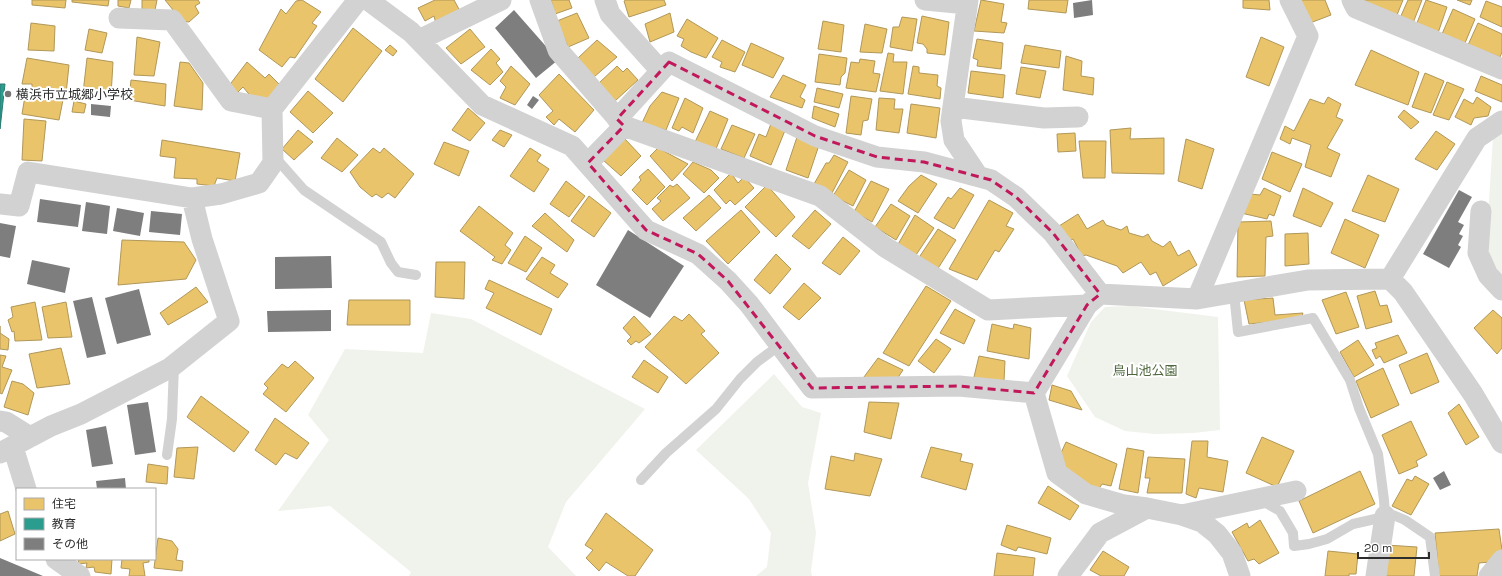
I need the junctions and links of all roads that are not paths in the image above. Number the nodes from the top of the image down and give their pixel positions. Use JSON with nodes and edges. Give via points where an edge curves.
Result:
{"nodes":[{"id":1,"x":358,"y":0,"type":"edge"},
{"id":2,"x":368,"y":0,"type":"edge"},
{"id":3,"x":500,"y":0,"type":"edge"},
{"id":4,"x":540,"y":0,"type":"edge"},
{"id":5,"x":605,"y":0,"type":"edge"},
{"id":6,"x":925,"y":0,"type":"edge"},
{"id":7,"x":1290,"y":0,"type":"edge"},
{"id":8,"x":1352,"y":0,"type":"edge"},
{"id":9,"x":968,"y":2,"type":"edge"},
{"id":10,"x":119,"y":18,"type":"dead end"},
{"id":11,"x":419,"y":40,"type":"junction"},
{"id":12,"x":1502,"y":68,"type":"edge"},
{"id":13,"x":661,"y":71,"type":"junction"},
{"id":14,"x":952,"y":107,"type":"junction"},
{"id":15,"x":272,"y":109,"type":"junction"},
{"id":16,"x":1078,"y":117,"type":"dead end"},
{"id":17,"x":1502,"y":121,"type":"edge"},
{"id":18,"x":621,"y":123,"type":"junction"},
{"id":19,"x":273,"y":154,"type":"junction"},
{"id":20,"x":588,"y":163,"type":"junction"},
{"id":21,"x":978,"y":176,"type":"junction"},
{"id":22,"x":192,"y":198,"type":"junction"},
{"id":23,"x":0,"y":204,"type":"edge"},
{"id":24,"x":1481,"y":211,"type":"dead end"},
{"id":25,"x":416,"y":275,"type":"dead end"},
{"id":26,"x":1390,"y":279,"type":"junction"},
{"id":27,"x":1502,"y":290,"type":"edge"},
{"id":28,"x":1234,"y":293,"type":"junction"},
{"id":29,"x":1197,"y":299,"type":"junction"},
{"id":30,"x":1093,"y":300,"type":"junction"},
{"id":31,"x":780,"y":345,"type":"junction"},
{"id":32,"x":174,"y":365,"type":"junction"},
{"id":33,"x":1034,"y":393,"type":"junction"},
{"id":34,"x":0,"y":421,"type":"edge"},
{"id":35,"x":1495,"y":422,"type":"edge"},
{"id":36,"x":1502,"y":443,"type":"edge"},
{"id":37,"x":14,"y":446,"type":"edge"},
{"id":38,"x":167,"y":455,"type":"dead end"},
{"id":39,"x":641,"y":480,"type":"dead end"},
{"id":40,"x":26,"y":488,"type":"edge"},
{"id":41,"x":1296,"y":491,"type":"dead end"},
{"id":42,"x":1259,"y":499,"type":"junction"},
{"id":43,"x":1147,"y":508,"type":"junction"},
{"id":44,"x":1182,"y":515,"type":"junction"},
{"id":45,"x":1385,"y":516,"type":"junction"},
{"id":46,"x":1502,"y":560,"type":"edge"},
{"id":47,"x":1068,"y":576,"type":"edge"},
{"id":48,"x":1240,"y":576,"type":"edge"},
{"id":49,"x":1376,"y":576,"type":"edge"},
{"id":50,"x":1435,"y":576,"type":"edge"},
{"id":51,"x":1489,"y":576,"type":"edge"}],
"edges":[{"from":1,"to":15,"type":"street"},
{"from":2,"to":11,"type":"street"},
{"from":3,"to":11,"type":"street"},
{"from":4,"to":18,"type":"street","via":[[558,50]]},
{"from":5,"to":13,"type":"street","via":[[610,14]]},
{"from":6,"to":9,"type":"street"},
{"from":7,"to":29,"type":"street","via":[[1308,36]]},
{"from":8,"to":12,"type":"street","via":[[1356,8]]},
{"from":9,"to":14,"type":"street"},
{"from":10,"to":15,"type":"street","via":[[172,20],[232,101]]},
{"from":11,"to":20,"type":"street","via":[[482,105],[572,146]]},
{"from":13,"to":18,"type":"street"},
{"from":13,"to":21,"type":"street","via":[[669,62],[815,136],[877,157],[924,162]]},
{"from":14,"to":16,"type":"street","via":[[1044,118]]},
{"from":14,"to":21,"type":"street","via":[[954,140]]},
{"from":15,"to":19,"type":"street"},
{"from":17,"to":26,"type":"street","via":[[1477,138]]},
{"from":18,"to":20,"type":"street"},
{"from":18,"to":30,"type":"street","via":[[820,196],[885,247],[988,310]]},
{"from":19,"to":22,"type":"street","via":[[273,163],[259,183],[221,194]]},
{"from":19,"to":25,"type":"lane","via":[[304,190],[381,242],[398,272]]},
{"from":20,"to":31,"type":"street","via":[[646,230],[698,254],[728,281]]},
{"from":21,"to":30,"type":"street","via":[[991,180],[1016,197],[1053,232]]},
{"from":22,"to":23,"type":"street","via":[[28,172],[19,206]]},
{"from":22,"to":32,"type":"street","via":[[202,240],[229,321]]},
{"from":24,"to":27,"type":"street","via":[[1478,253],[1488,275]]},
{"from":26,"to":28,"type":"street","via":[[1308,280]]},
{"from":26,"to":35,"type":"street","via":[[1403,292]]},
{"from":28,"to":29,"type":"street"},
{"from":28,"to":45,"type":"lane","via":[[1238,332],[1313,318],[1350,380],[1378,454]]},
{"from":29,"to":30,"type":"street"},
{"from":30,"to":33,"type":"street"},
{"from":31,"to":33,"type":"street","via":[[812,388],[959,386]]},
{"from":31,"to":39,"type":"lane","via":[[757,362],[716,409],[666,453]]},
{"from":32,"to":37,"type":"street"},
{"from":32,"to":38,"type":"lane","via":[[172,419]]},
{"from":33,"to":43,"type":"street","via":[[1057,474],[1086,494],[1124,505]]},
{"from":34,"to":37,"type":"street","via":[[6,422]]},
{"from":35,"to":36,"type":"street"},
{"from":37,"to":40,"type":"street"},
{"from":41,"to":42,"type":"street"},
{"from":42,"to":44,"type":"street"},
{"from":42,"to":45,"type":"lane","via":[[1280,511],[1293,533],[1294,546],[1327,539],[1353,524]]},
{"from":43,"to":44,"type":"street"},
{"from":43,"to":47,"type":"street","via":[[1100,533]]},
{"from":44,"to":48,"type":"street","via":[[1202,522],[1217,534],[1232,553]]},
{"from":45,"to":49,"type":"street"},
{"from":45,"to":50,"type":"lane","via":[[1393,514],[1406,520],[1430,537]]},
{"from":46,"to":51,"type":"street"}]}
